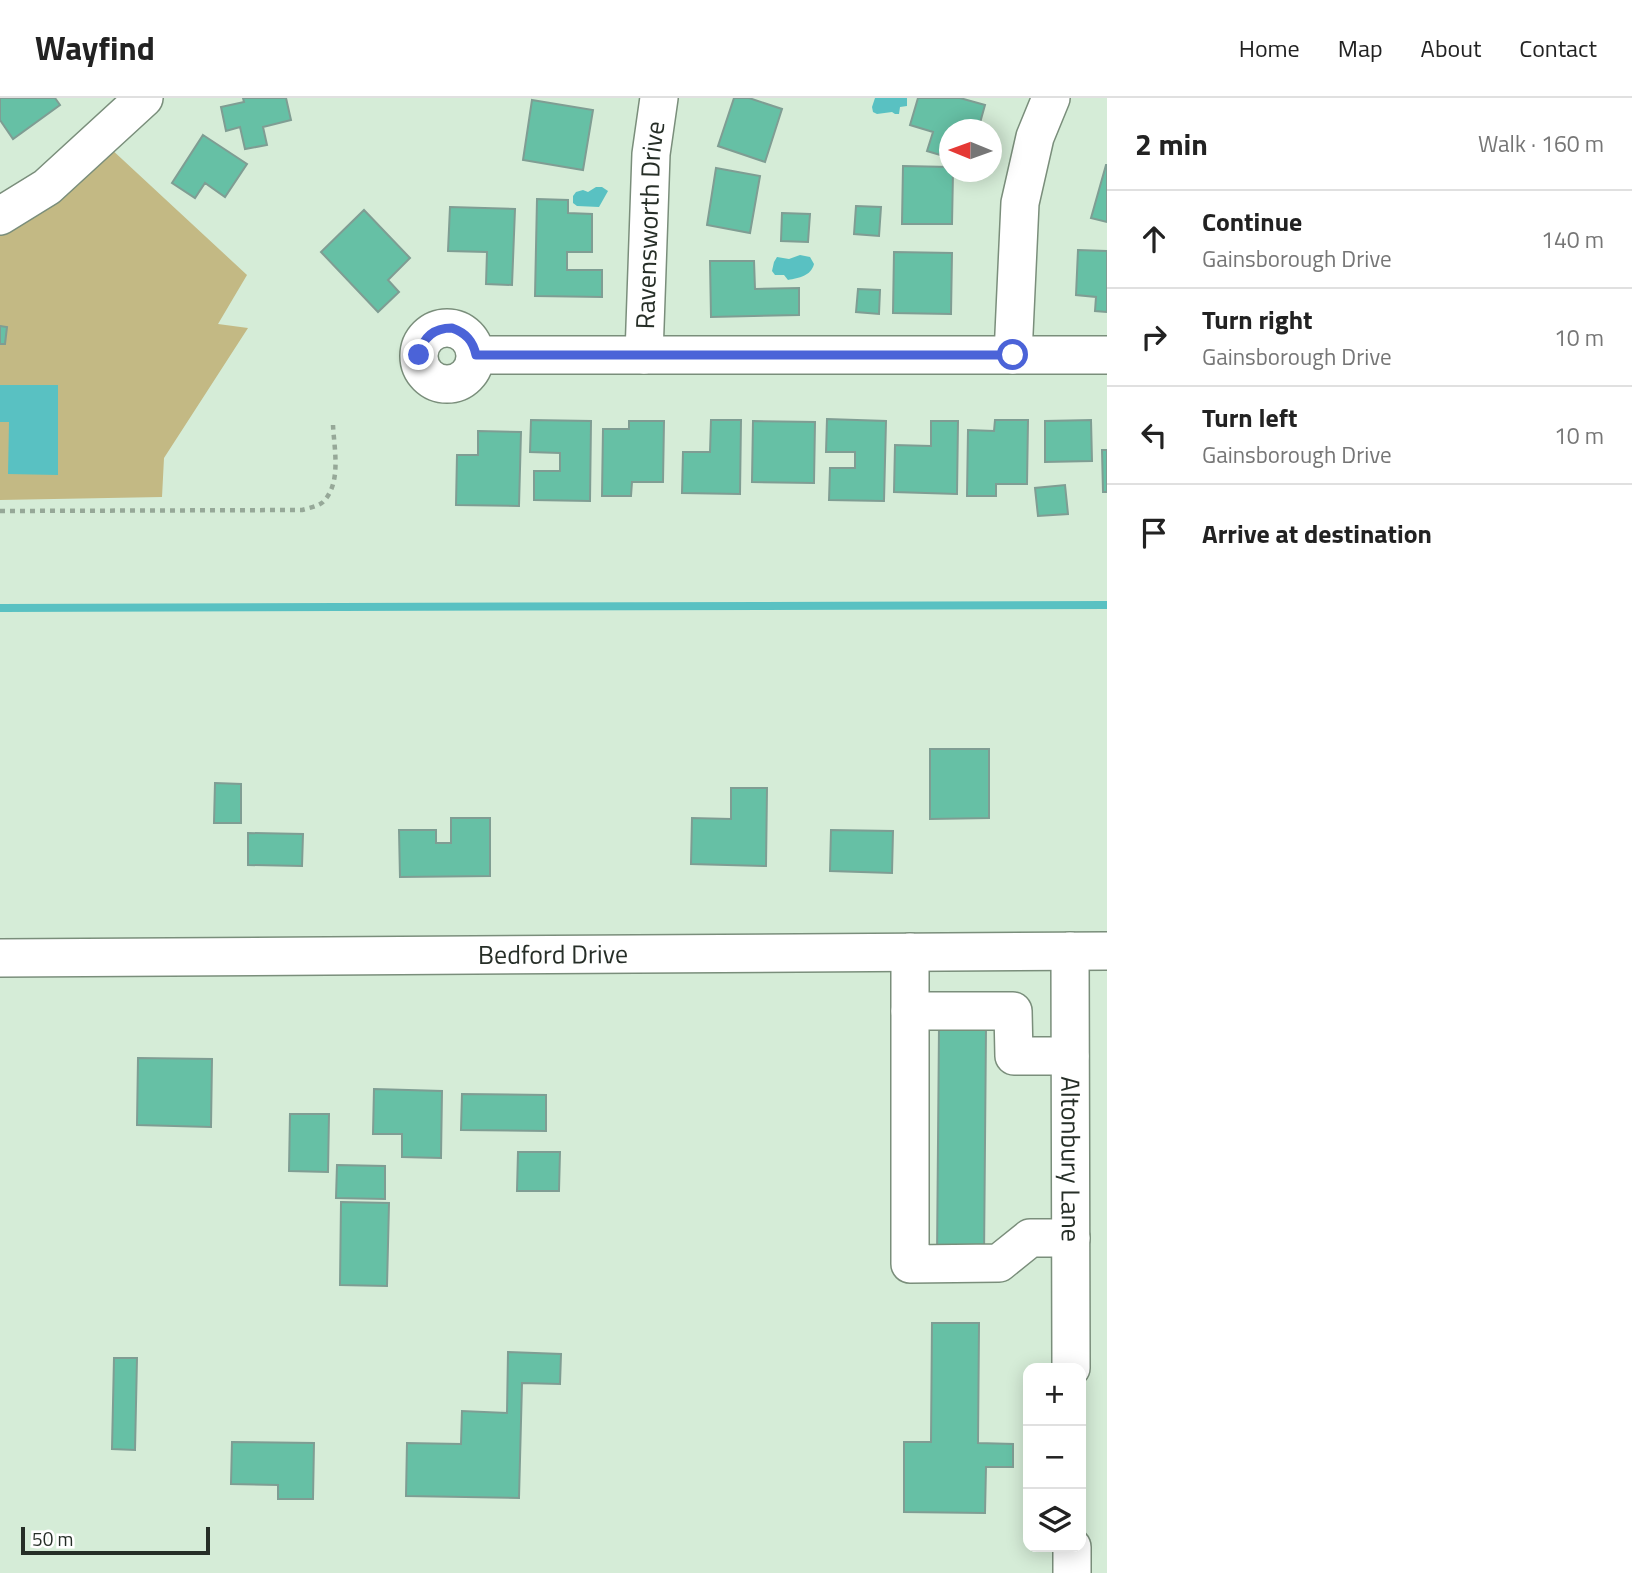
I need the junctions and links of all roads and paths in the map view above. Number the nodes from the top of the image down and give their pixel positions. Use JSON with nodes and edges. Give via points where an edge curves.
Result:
{"nodes":[{"id":1,"x":144,"y":98,"type":"edge"},
{"id":2,"x":659,"y":98,"type":"edge"},
{"id":3,"x":1051,"y":98,"type":"edge"},
{"id":4,"x":0,"y":216,"type":"edge"},
{"id":5,"x":476,"y":355,"type":"dead end"},
{"id":6,"x":644,"y":355,"type":"junction"},
{"id":7,"x":1013,"y":355,"type":"junction"},
{"id":8,"x":1107,"y":355,"type":"edge"},
{"id":9,"x":333,"y":425,"type":"dead end"},
{"id":10,"x":0,"y":511,"type":"edge"},
{"id":11,"x":1070,"y":951,"type":"junction"},
{"id":12,"x":1107,"y":951,"type":"edge"},
{"id":13,"x":910,"y":952,"type":"junction"},
{"id":14,"x":0,"y":957,"type":"edge"},
{"id":15,"x":910,"y":1011,"type":"junction"},
{"id":16,"x":1070,"y":1056,"type":"junction"},
{"id":17,"x":1071,"y":1238,"type":"junction"},
{"id":18,"x":1071,"y":1363,"type":"edge"},
{"id":19,"x":1072,"y":1552,"type":"edge"},
{"id":20,"x":1072,"y":1573,"type":"edge"}],
"edges":[{"from":1,"to":4,"type":"street","via":[[47,187]]},
{"from":2,"to":6,"type":"street","name":"Ravensworth Drive","via":[[651,154]]},
{"from":3,"to":7,"type":"street","via":[[1035,137],[1020,203]]},
{"from":5,"to":6,"type":"street"},
{"from":6,"to":7,"type":"street"},
{"from":7,"to":8,"type":"street"},
{"from":9,"to":10,"type":"path","via":[[335,477],[331,490],[322,504],[302,510]]},
{"from":11,"to":12,"type":"street","name":"Bedford Drive"},
{"from":11,"to":13,"type":"street","name":"Bedford Drive"},
{"from":11,"to":16,"type":"street","name":"Altonbury Lane"},
{"from":13,"to":14,"type":"street","name":"Bedford Drive"},
{"from":13,"to":15,"type":"street"},
{"from":15,"to":16,"type":"street","via":[[1013,1011],[1014,1056]]},
{"from":15,"to":17,"type":"street","via":[[910,1264],[999,1263],[1030,1238]]},
{"from":16,"to":17,"type":"street","name":"Altonbury Lane"},
{"from":17,"to":18,"type":"street","name":"Altonbury Lane"},
{"from":19,"to":20,"type":"street"}]}
